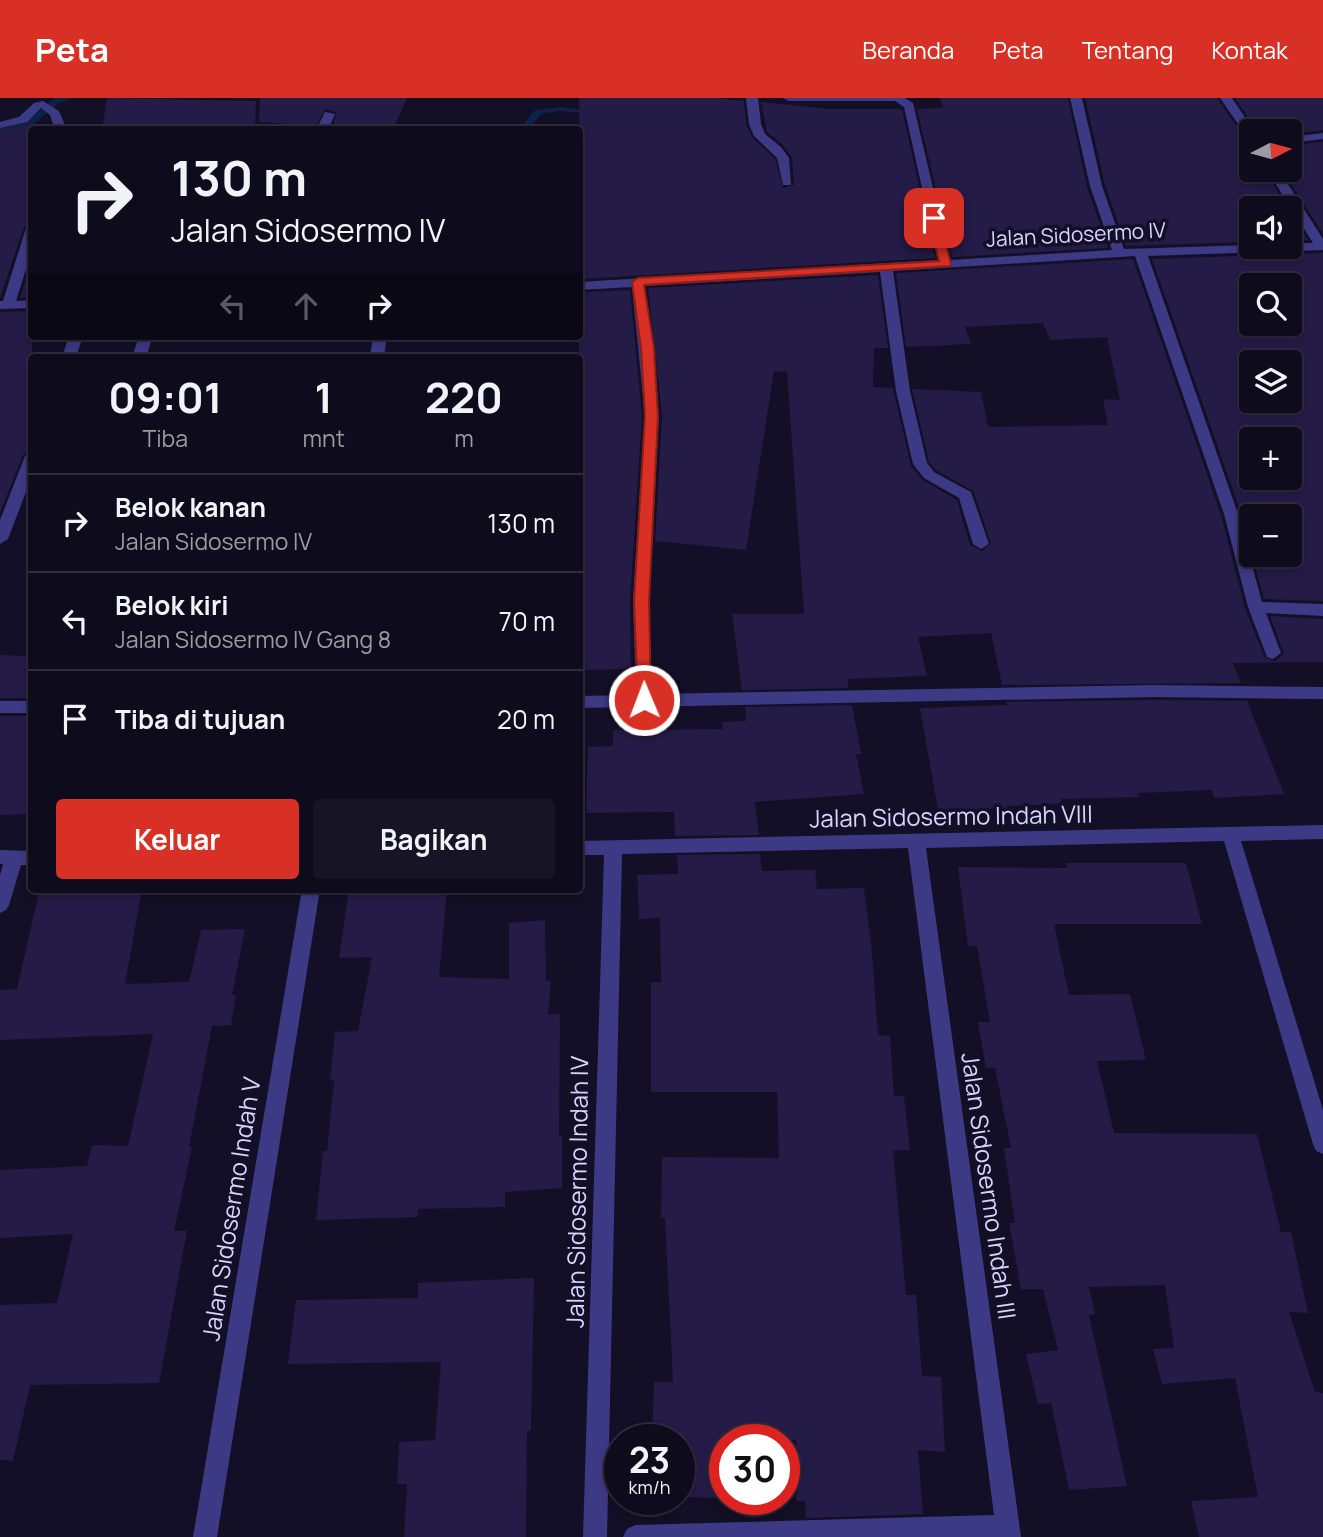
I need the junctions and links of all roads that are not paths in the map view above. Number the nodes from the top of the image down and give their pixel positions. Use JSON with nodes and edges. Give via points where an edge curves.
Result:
{"nodes":[{"id":1,"x":752,"y":98,"type":"edge"},
{"id":2,"x":789,"y":98,"type":"edge"},
{"id":3,"x":1076,"y":98,"type":"edge"},
{"id":4,"x":1226,"y":98,"type":"edge"},
{"id":5,"x":330,"y":114,"type":"dead end"},
{"id":6,"x":1240,"y":119,"type":"edge"},
{"id":7,"x":0,"y":125,"type":"edge"},
{"id":8,"x":60,"y":126,"type":"edge"},
{"id":9,"x":324,"y":126,"type":"edge"},
{"id":10,"x":1323,"y":136,"type":"edge"},
{"id":11,"x":1302,"y":139,"type":"edge"},
{"id":12,"x":787,"y":182,"type":"dead end"},
{"id":13,"x":1281,"y":182,"type":"edge"},
{"id":14,"x":28,"y":239,"type":"edge"},
{"id":15,"x":1322,"y":246,"type":"edge"},
{"id":16,"x":1140,"y":251,"type":"junction"},
{"id":17,"x":1119,"y":253,"type":"junction"},
{"id":18,"x":946,"y":264,"type":"junction"},
{"id":19,"x":886,"y":267,"type":"junction"},
{"id":20,"x":638,"y":282,"type":"junction"},
{"id":21,"x":583,"y":286,"type":"edge"},
{"id":22,"x":28,"y":304,"type":"edge"},
{"id":23,"x":4,"y":305,"type":"edge"},
{"id":24,"x":28,"y":466,"type":"edge"},
{"id":25,"x":0,"y":539,"type":"edge"},
{"id":26,"x":981,"y":544,"type":"dead end"},
{"id":27,"x":1256,"y":607,"type":"junction"},
{"id":28,"x":1323,"y":610,"type":"edge"},
{"id":29,"x":1273,"y":653,"type":"dead end"},
{"id":30,"x":1323,"y":693,"type":"edge"},
{"id":31,"x":644,"y":700,"type":"junction"},
{"id":32,"x":583,"y":702,"type":"edge"},
{"id":33,"x":0,"y":707,"type":"edge"},
{"id":34,"x":28,"y":707,"type":"edge"},
{"id":35,"x":1323,"y":832,"type":"edge"},
{"id":36,"x":1231,"y":836,"type":"junction"},
{"id":37,"x":916,"y":843,"type":"junction"},
{"id":38,"x":583,"y":848,"type":"edge"},
{"id":39,"x":613,"y":848,"type":"junction"},
{"id":40,"x":15,"y":858,"type":"edge"},
{"id":41,"x":310,"y":893,"type":"edge"},
{"id":42,"x":0,"y":905,"type":"edge"},
{"id":43,"x":1323,"y":1144,"type":"edge"},
{"id":44,"x":1008,"y":1531,"type":"edge"},
{"id":45,"x":205,"y":1537,"type":"edge"},
{"id":46,"x":596,"y":1537,"type":"edge"},
{"id":47,"x":635,"y":1537,"type":"edge"}],
"edges":[{"from":1,"to":12,"type":"street","via":[[755,124],[760,136],[783,158]]},
{"from":2,"to":18,"type":"street","via":[[897,98],[909,104]]},
{"from":3,"to":17,"type":"street","via":[[1096,186]]},
{"from":4,"to":6,"type":"street"},
{"from":5,"to":9,"type":"street"},
{"from":7,"to":8,"type":"street","via":[[23,120],[45,104]]},
{"from":10,"to":11,"type":"street"},
{"from":13,"to":15,"type":"street"},
{"from":14,"to":23,"type":"street"},
{"from":15,"to":16,"type":"street","name":"Jalan Sidosermo IV"},
{"from":16,"to":17,"type":"street","name":"Jalan Sidosermo IV"},
{"from":16,"to":27,"type":"street","via":[[1231,514]]},
{"from":17,"to":18,"type":"street","name":"Jalan Sidosermo IV"},
{"from":18,"to":19,"type":"street","name":"Jalan Sidosermo IV"},
{"from":19,"to":20,"type":"street","name":"Jalan Sidosermo IV"},
{"from":19,"to":26,"type":"street","via":[[920,464],[929,475],[966,496]]},
{"from":20,"to":21,"type":"street","name":"Jalan Sidosermo IV"},
{"from":20,"to":31,"type":"street","via":[[652,416],[642,601]]},
{"from":22,"to":23,"type":"street"},
{"from":24,"to":25,"type":"street"},
{"from":27,"to":28,"type":"street"},
{"from":27,"to":29,"type":"street"},
{"from":30,"to":31,"type":"street","via":[[1153,691]]},
{"from":31,"to":32,"type":"street"},
{"from":33,"to":34,"type":"street"},
{"from":35,"to":36,"type":"street","name":"Jalan Sidosermo Indah VIII"},
{"from":36,"to":37,"type":"street","name":"Jalan Sidosermo Indah VIII"},
{"from":36,"to":43,"type":"street"},
{"from":37,"to":39,"type":"street","name":"Jalan Sidosermo Indah VIII"},
{"from":37,"to":44,"type":"street","name":"Jalan Sidosermo Indah III"},
{"from":38,"to":39,"type":"street","name":"Jalan Sidosermo Indah VIII"},
{"from":39,"to":46,"type":"street","name":"Jalan Sidosermo Indah IV"},
{"from":40,"to":42,"type":"street"},
{"from":41,"to":45,"type":"street","name":"Jalan Sidosermo Indah V"},
{"from":44,"to":47,"type":"street"}]}
